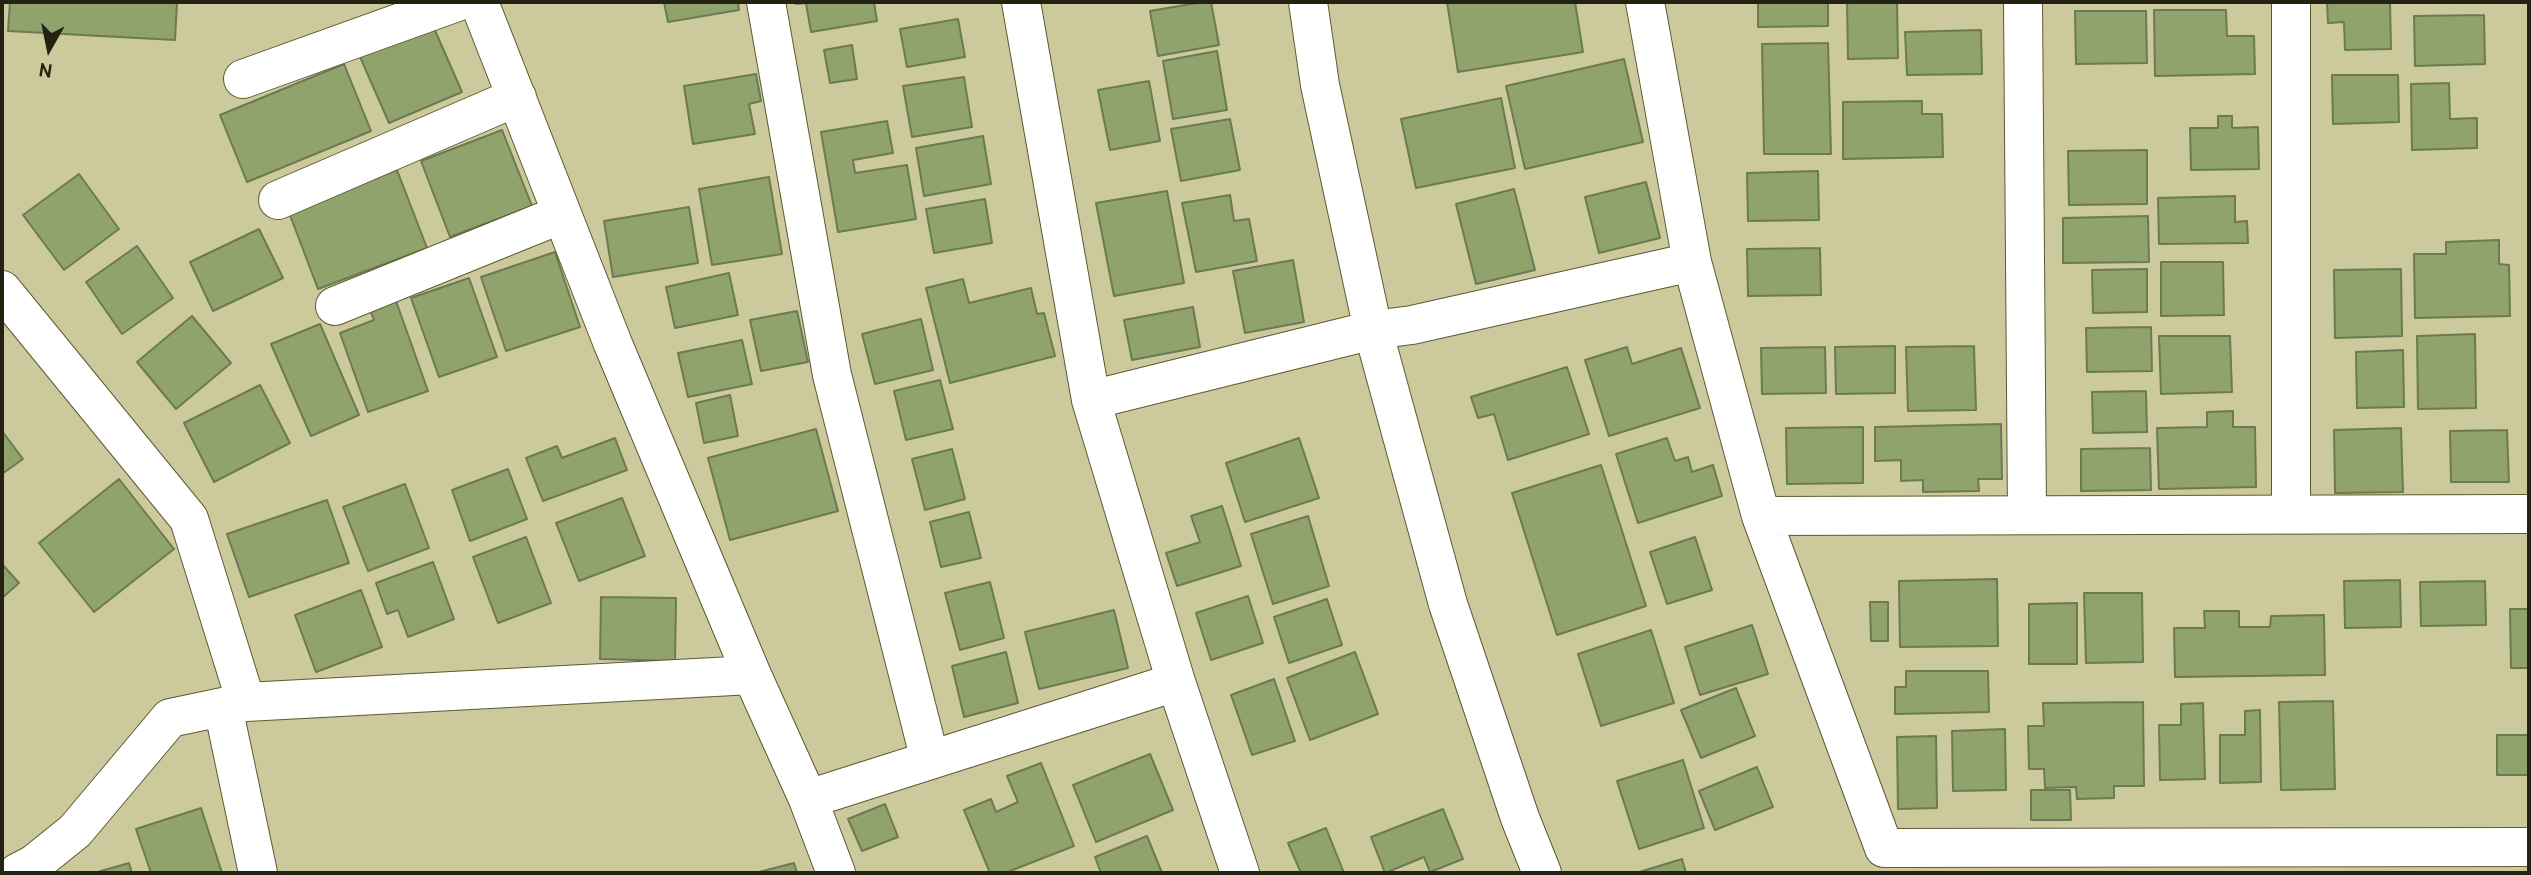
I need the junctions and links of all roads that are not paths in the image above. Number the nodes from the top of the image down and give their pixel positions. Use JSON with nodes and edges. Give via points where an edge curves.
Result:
{"nodes":[{"id":1,"x":457,"y":2,"type":"edge"},
{"id":2,"x":479,"y":2,"type":"edge"},
{"id":3,"x":766,"y":2,"type":"edge"},
{"id":4,"x":1021,"y":2,"type":"edge"},
{"id":5,"x":1307,"y":2,"type":"edge"},
{"id":6,"x":1645,"y":2,"type":"edge"},
{"id":7,"x":2023,"y":2,"type":"edge"},
{"id":8,"x":2291,"y":2,"type":"edge"},
{"id":9,"x":243,"y":79,"type":"dead end"},
{"id":10,"x":517,"y":97,"type":"junction"},
{"id":11,"x":278,"y":200,"type":"dead end"},
{"id":12,"x":562,"y":214,"type":"junction"},
{"id":13,"x":1692,"y":262,"type":"junction"},
{"id":14,"x":2,"y":290,"type":"edge"},
{"id":15,"x":335,"y":306,"type":"dead end"},
{"id":16,"x":1373,"y":330,"type":"junction"},
{"id":17,"x":1091,"y":400,"type":"junction"},
{"id":18,"x":2291,"y":514,"type":"junction"},
{"id":19,"x":2529,"y":514,"type":"edge"},
{"id":20,"x":2027,"y":515,"type":"junction"},
{"id":21,"x":1761,"y":516,"type":"junction"},
{"id":22,"x":752,"y":675,"type":"junction"},
{"id":23,"x":1177,"y":682,"type":"junction"},
{"id":24,"x":234,"y":704,"type":"junction"},
{"id":25,"x":930,"y":760,"type":"junction"},
{"id":26,"x":808,"y":799,"type":"junction"},
{"id":27,"x":2529,"y":847,"type":"edge"},
{"id":28,"x":29,"y":870,"type":"edge"},
{"id":29,"x":258,"y":873,"type":"edge"},
{"id":30,"x":836,"y":873,"type":"edge"},
{"id":31,"x":1240,"y":873,"type":"edge"},
{"id":32,"x":1542,"y":873,"type":"edge"}],
"edges":[{"from":1,"to":9,"type":"street"},
{"from":2,"to":10,"type":"street"},
{"from":3,"to":25,"type":"street","via":[[832,375]]},
{"from":4,"to":17,"type":"street"},
{"from":5,"to":16,"type":"street","via":[[1320,85]]},
{"from":6,"to":13,"type":"street"},
{"from":7,"to":20,"type":"street"},
{"from":8,"to":18,"type":"street"},
{"from":10,"to":11,"type":"street"},
{"from":10,"to":12,"type":"street"},
{"from":12,"to":15,"type":"street"},
{"from":12,"to":22,"type":"street"},
{"from":13,"to":16,"type":"street"},
{"from":13,"to":21,"type":"street"},
{"from":14,"to":24,"type":"street","via":[[189,519]]},
{"from":16,"to":17,"type":"street"},
{"from":16,"to":32,"type":"street","via":[[1448,604]]},
{"from":17,"to":23,"type":"street"},
{"from":18,"to":19,"type":"street"},
{"from":18,"to":20,"type":"street"},
{"from":20,"to":21,"type":"street"},
{"from":21,"to":27,"type":"street","via":[[1884,848]]},
{"from":22,"to":24,"type":"street"},
{"from":22,"to":26,"type":"street"},
{"from":23,"to":25,"type":"street"},
{"from":23,"to":31,"type":"street"},
{"from":24,"to":28,"type":"street","via":[[170,718],[75,831]]},
{"from":24,"to":29,"type":"street"},
{"from":25,"to":26,"type":"street"},
{"from":26,"to":30,"type":"street"}]}
